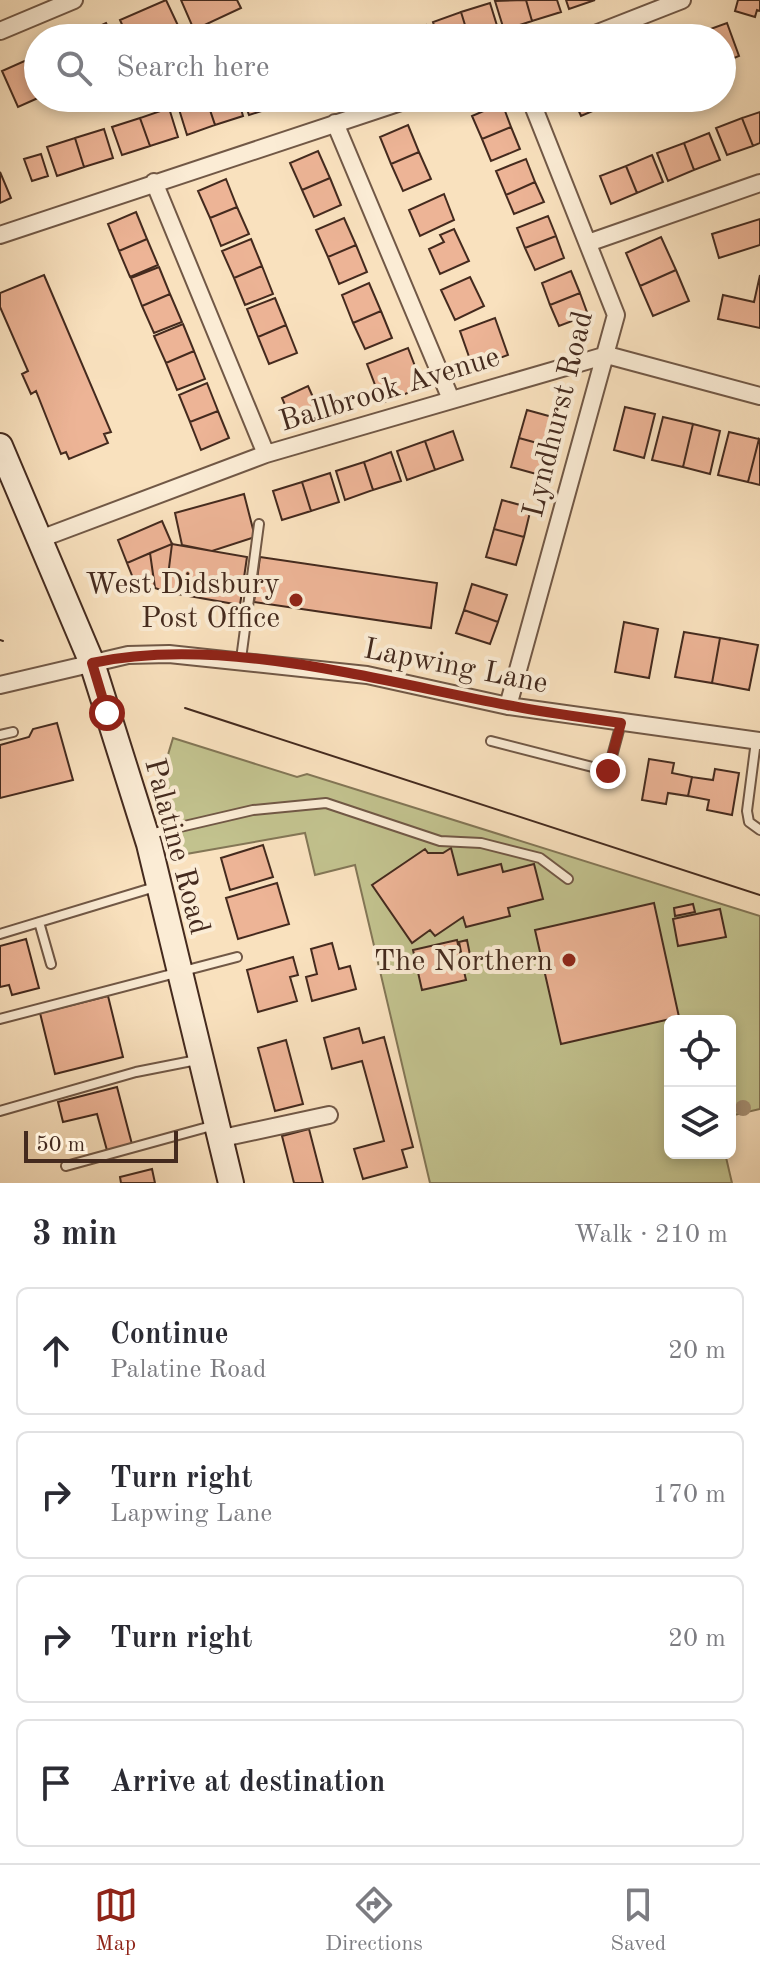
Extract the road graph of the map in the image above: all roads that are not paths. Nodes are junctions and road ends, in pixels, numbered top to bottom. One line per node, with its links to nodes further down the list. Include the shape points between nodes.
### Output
1 (74, 0): 4 (street)
2 (682, 0): 3 (street)
3 (621, 24)
4 (0, 31)
5 (369, 112): 7 (street)
6 (536, 112): 11 (street, Lyndhurst Road)
7 (335, 123): 8 (street); 14 (street)
8 (154, 182): 10 (street); 16 (street)
9 (760, 183): 11 (street)
10 (0, 235)
11 (588, 243): 12 (street, Lyndhurst Road, via 616,315)
12 (607, 355): 13 (street, Ballbrook Avenue); 14 (street, Ballbrook Avenue); 22 (street, Lyndhurst Road)
13 (760, 396)
14 (450, 397): 16 (street, Ballbrook Avenue)
15 (0, 446): 18 (main road, Palatine Road)
16 (266, 454): 18 (street, Ballbrook Avenue)
17 (259, 524): 19 (lane)
18 (40, 539): 20 (main road, Palatine Road)
19 (241, 659): 20 (street, Lapwing Lane, via 128,655); 22 (street, Lapwing Lane, via 367,675)
20 (92, 663): 21 (street, Lapwing Lane); 29 (main road, Palatine Road)
21 (0, 685)
22 (508, 706): 23 (street, Lapwing Lane)
23 (621, 723): 26 (lane, via 608,771); 27 (street, Lapwing Lane)
24 (13, 732): 25 (lane)
25 (0, 735)
26 (491, 741)
27 (758, 741): 28 (lane, via 747,811 749,822)
28 (760, 830)
29 (145, 835): 30 (lane, via 253,810 326,803 440,841 481,843 540,858); 31 (main road, Palatine Road)
30 (568, 879)
31 (159, 886): 32 (lane); 36 (main road, Palatine Road)
32 (39, 922): 33 (lane); 35 (lane)
33 (0, 934)
34 (237, 957): 36 (lane)
35 (51, 964)
36 (178, 973): 37 (lane); 38 (main road, Palatine Road)
37 (0, 1019)
38 (199, 1060): 39 (lane, via 136,1072); 41 (main road, Palatine Road)
39 (0, 1111)
40 (329, 1115): 41 (street)
41 (216, 1132): 42 (lane); 43 (main road, Palatine Road)
42 (66, 1166)
43 (231, 1183)

